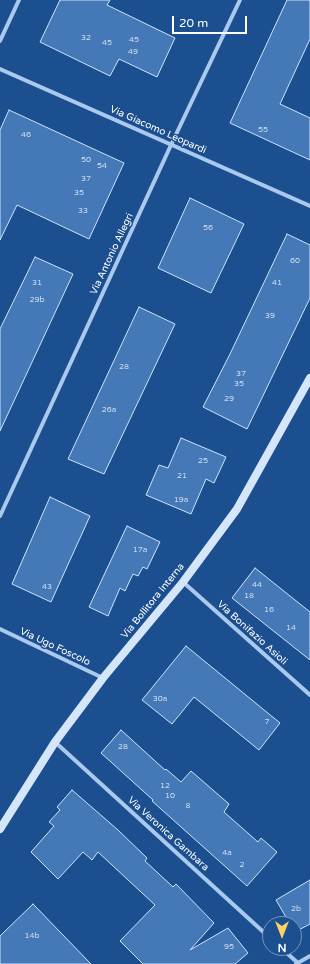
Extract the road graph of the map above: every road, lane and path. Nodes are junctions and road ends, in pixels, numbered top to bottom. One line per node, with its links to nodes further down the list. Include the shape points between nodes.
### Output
1 (19, 0): 3 (street)
2 (240, 0): 5 (street, Via Antonio Allegri)
3 (0, 41)
4 (0, 69): 5 (street, Via Giacomo Leopardi)
5 (171, 145): 6 (street, Via Giacomo Leopardi); 8 (street, Via Antonio Allegri)
6 (310, 206)
7 (310, 378): 9 (street, Via Bollitora Interna, via 237,509)
8 (0, 516)
9 (182, 582): 11 (street, Via Bollitora Interna); 12 (street, Via Bonifazio Asioli)
10 (0, 629): 11 (street, Via Ugo Foscolo)
11 (103, 678): 13 (street, Via Bollitora Interna)
12 (310, 696)
13 (56, 742): 14 (street, Via Bollitora Interna); 15 (street, Via Veronica Gambara)
14 (0, 829)
15 (262, 931)
16 (310, 956): 17 (street)
17 (296, 963)

